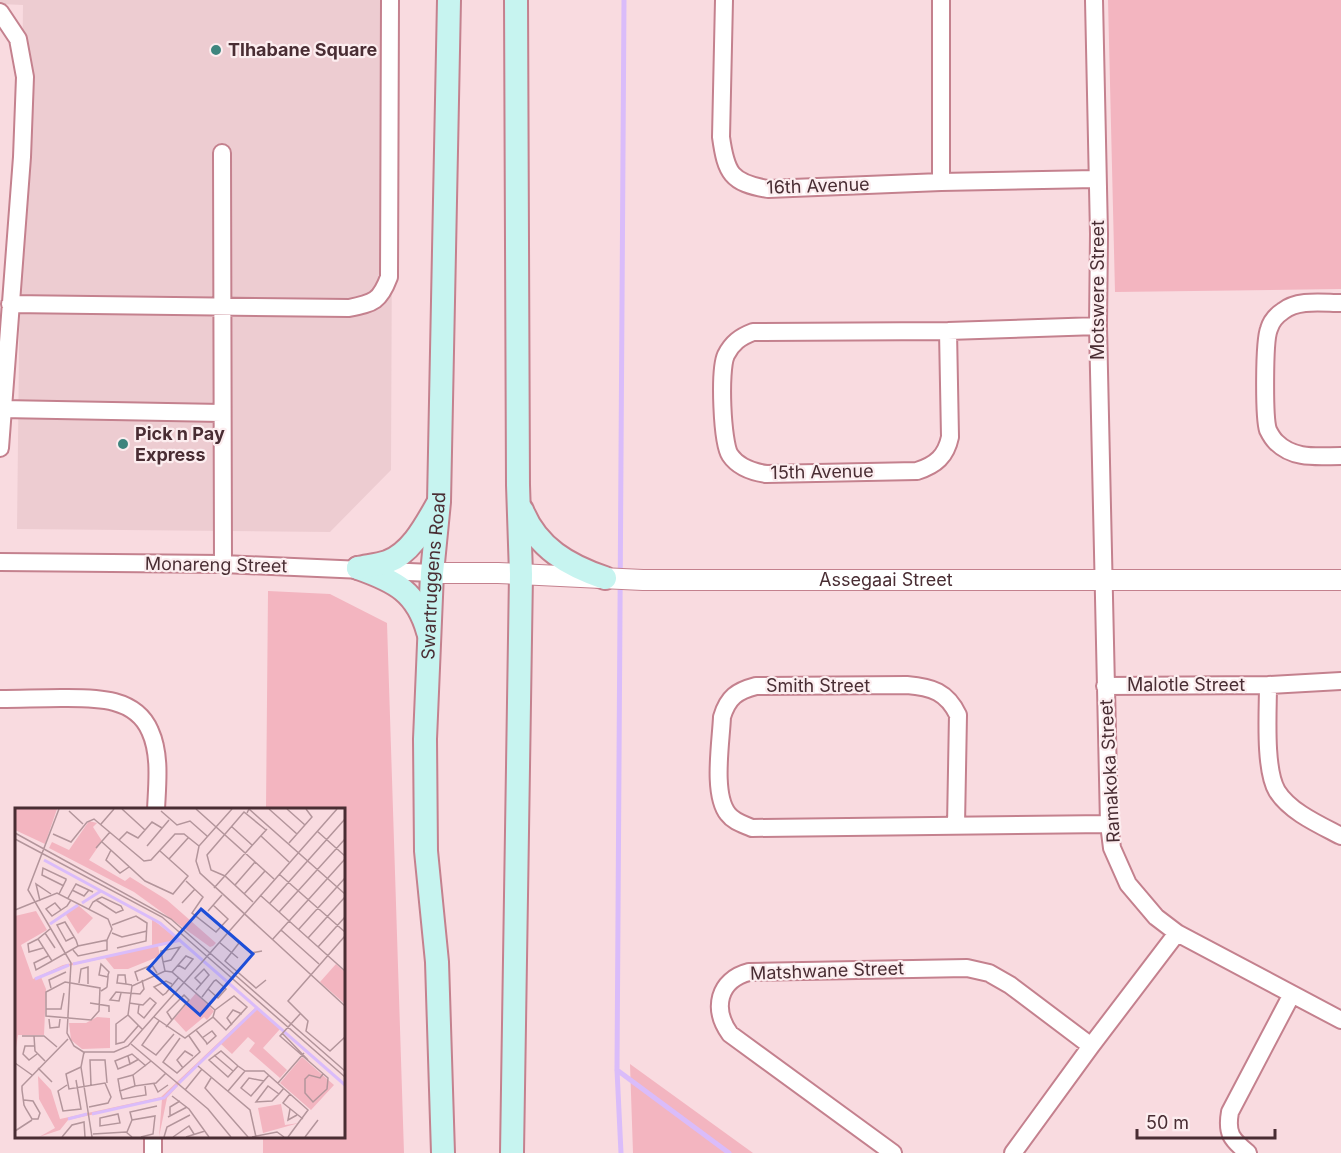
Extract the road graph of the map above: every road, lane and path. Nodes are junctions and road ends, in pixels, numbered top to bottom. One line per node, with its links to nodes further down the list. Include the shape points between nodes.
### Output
1 (390, 0): 13 (street, via 389,277 382,294 370,304 349,308)
2 (449, 0): 21 (main road, Swartruggens Road)
3 (516, 0): 20 (main road)
4 (724, 0): 10 (street, 16th Avenue, via 721,137 729,174 741,182 768,189)
5 (941, 0): 10 (street)
6 (1094, 0): 9 (street, Motswere Street)
7 (0, 12): 12 (street, via 18,39 25,77)
8 (222, 153): 13 (street)
9 (1096, 179): 10 (street, 16th Avenue); 14 (street, Motswere Street)
10 (941, 182)
11 (1341, 303): 19 (street, via 1286,308 1268,329 1265,350 1268,429 1274,441 1297,455)
12 (10, 304): 13 (street); 16 (street)
13 (222, 306): 17 (street)
14 (1098, 326): 15 (street, 15th Avenue); 28 (street, Motswere Street)
15 (948, 331): 15 (street, 15th Avenue, via 950,436 941,458 931,467 917,471 766,474 742,466 725,446 722,371 730,348 740,337 765,331)
16 (2, 409): 17 (street); 18 (street)
17 (222, 413): 23 (street)
18 (0, 448)
19 (1341, 456)
20 (518, 485): 26 (main road); 27 (main road, via 523,512 534,533 550,550 578,569)
21 (439, 502): 24 (main road, via 420,533 400,555); 25 (main road, Swartruggens Road)
22 (0, 562): 23 (street, Monareng Street)
23 (223, 564): 24 (street, Monareng Street)
24 (358, 568): 25 (street, Monareng Street); 30 (main road, via 388,579 411,596 423,615)
25 (432, 573): 26 (street, Assegaai Street); 30 (main road, Swartruggens Road)
26 (521, 574): 27 (street, Assegaai Street); 44 (main road)
27 (605, 578): 28 (street, Assegaai Street)
28 (1103, 580): 29 (street, Assegaai Street); 33 (street, Ramakoka Street)
29 (1341, 580)
30 (430, 642): 43 (main road, Swartruggens Road, via 425,739 426,852 437,962)
31 (1341, 681): 32 (street, Malotle Street)
32 (1268, 685): 33 (street, Malotle Street); 38 (street, Malotle Street, via 1271,774 1276,790 1296,809)
33 (1105, 686): 36 (street, Ramakoka Street)
34 (0, 699): 35 (street, via 97,698 135,710 151,732 156,750)
35 (156, 808)
36 (1109, 824): 37 (street, Smith Street); 39 (street, Ramakoka Street, via 1112,848 1128,884 1156,917)
37 (956, 825): 37 (street, Smith Street, via 752,828 738,823 722,803 720,788 722,717 729,699 756,687 907,684 940,692 958,715)
38 (1341, 836)
39 (1177, 933): 40 (street, Ramakoka Street); 42 (street)
40 (1292, 994): 41 (street, Ramakoka Street); 47 (street, via 1230,1112 1229,1132)
41 (1341, 1020)
42 (1090, 1046): 45 (street, Matshwane Street, via 1010,985 989,973 967,968 749,972 732,980 720,999 719,1009 730,1034); 46 (street)
43 (443, 1153)
44 (512, 1153)
45 (893, 1153)
46 (1014, 1153)
47 (1248, 1153)

